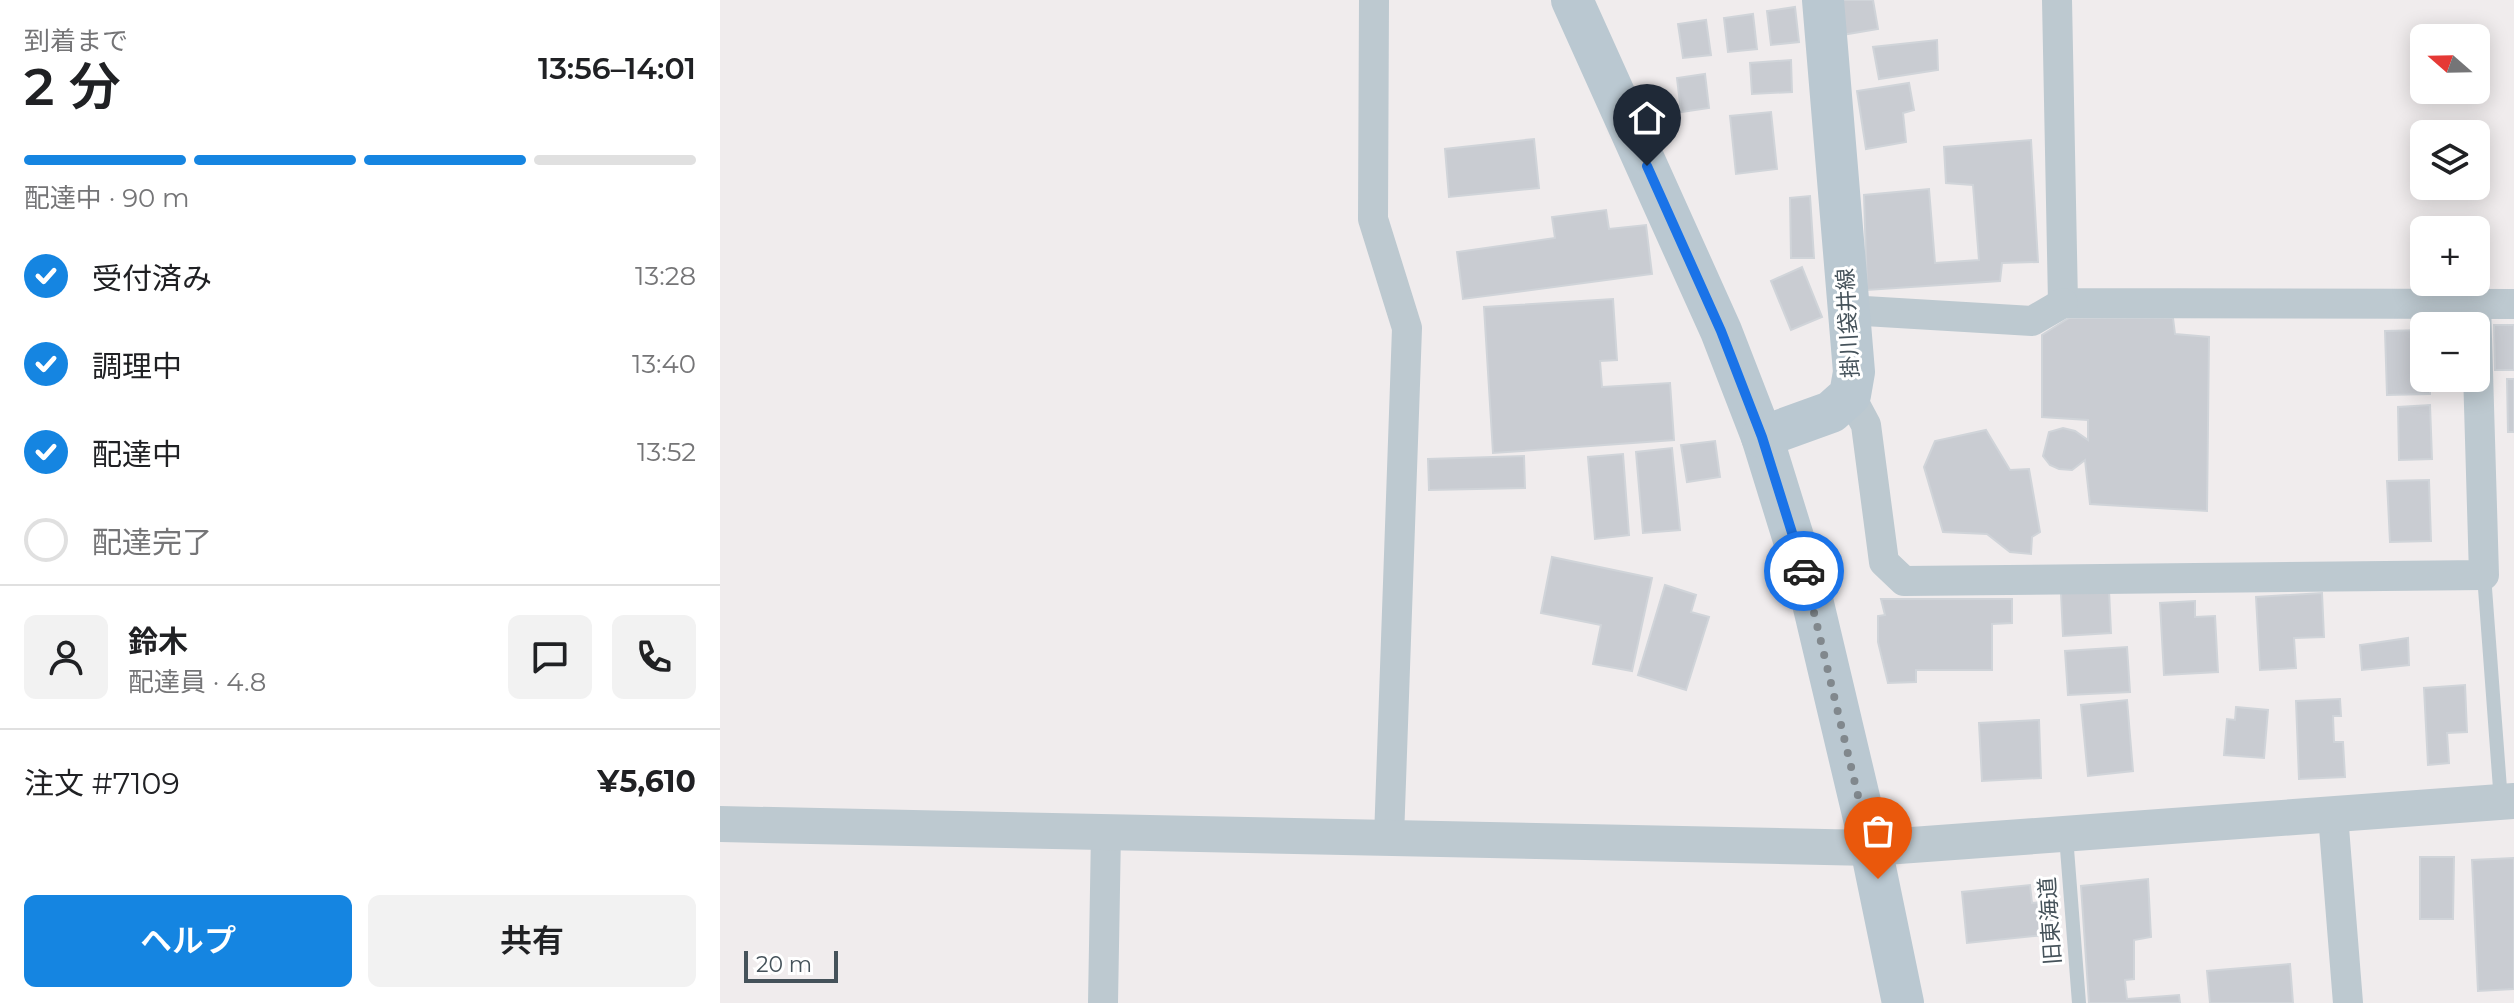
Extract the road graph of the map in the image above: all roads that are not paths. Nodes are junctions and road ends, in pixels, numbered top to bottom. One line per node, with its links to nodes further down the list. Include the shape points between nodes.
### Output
1 (1374, 0): 17 (street, via 1373,219 1407,328)
2 (1572, 0): 10 (main road, via 1721,331)
3 (1823, 0): 8 (main road, 掛川袋井線)
4 (2057, 0): 5 (street)
5 (2063, 303): 6 (street); 8 (street, via 2032,321)
6 (2476, 304): 7 (street); 11 (street)
7 (2514, 304)
8 (1848, 310): 9 (main road, 掛川袋井線, via 1854,372)
9 (1850, 395): 10 (main road, 掛川袋井線, via 1831,412); 11 (street, via 1866,425 1884,562 1904,581)
10 (1762, 437): 18 (main road, via 1811,595)
11 (2484, 575): 12 (lane)
12 (2508, 802): 13 (street)
13 (2333, 815): 16 (street); 22 (street)
14 (720, 824): 15 (street)
15 (1106, 832): 17 (street); 19 (street)
16 (2066, 835): 18 (street); 21 (lane, 旧東海道)
17 (1389, 838): 18 (street)
18 (1871, 848): 20 (main road)
19 (1103, 1003)
20 (1903, 1003)
21 (2079, 1003)
22 (2348, 1003)

